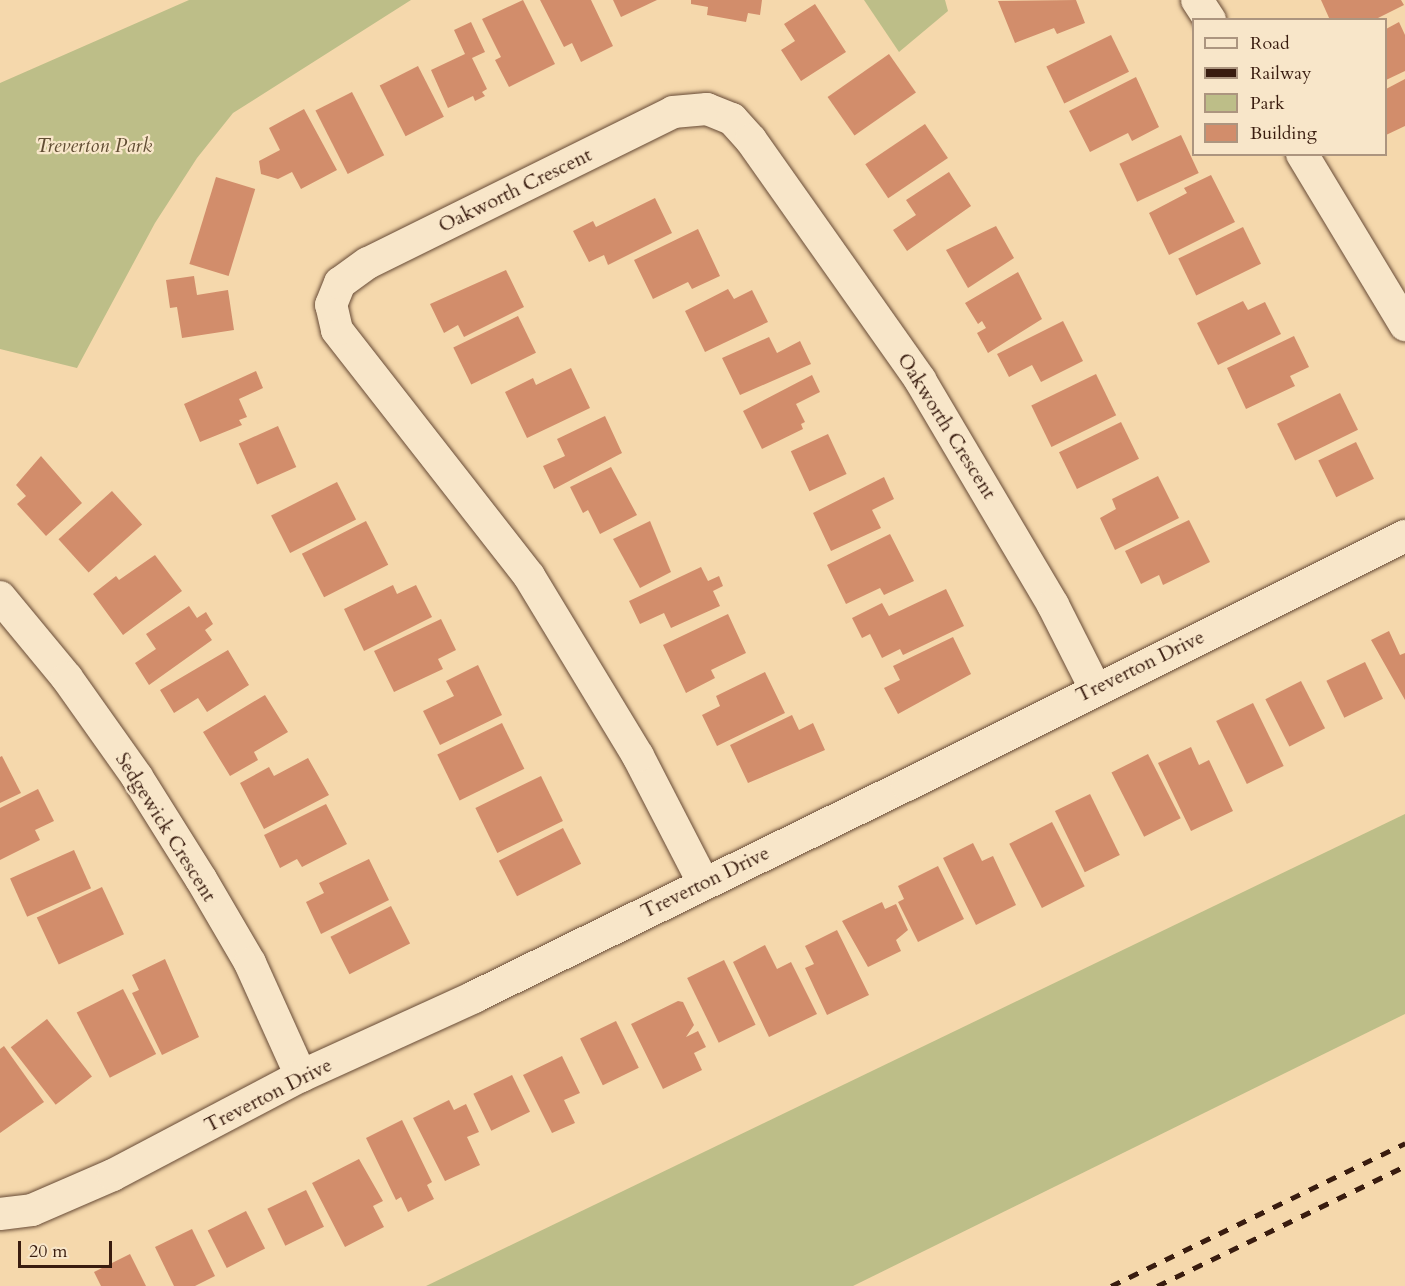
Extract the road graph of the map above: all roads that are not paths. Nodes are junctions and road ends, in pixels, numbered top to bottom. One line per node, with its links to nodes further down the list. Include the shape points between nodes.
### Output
1 (1197, 0): 2 (street)
2 (1209, 18)
3 (1303, 156): 4 (street)
4 (1405, 325)
5 (1405, 536): 7 (street, Treverton Drive)
6 (0, 597): 9 (street, Sedgewick Crescent, via 66,678 166,823 250,963)
7 (1095, 688): 8 (street, Treverton Drive, via 907,785); 8 (street, Oakworth Crescent, via 1047,594 920,380 752,140 732,119 707,109 673,112 368,263 340,283 331,305 337,330 529,576 638,756)
8 (704, 882): 9 (street, Treverton Drive, via 474,997)
9 (301, 1076): 10 (street, Treverton Drive, via 113,1175 32,1210)
10 (0, 1214)

